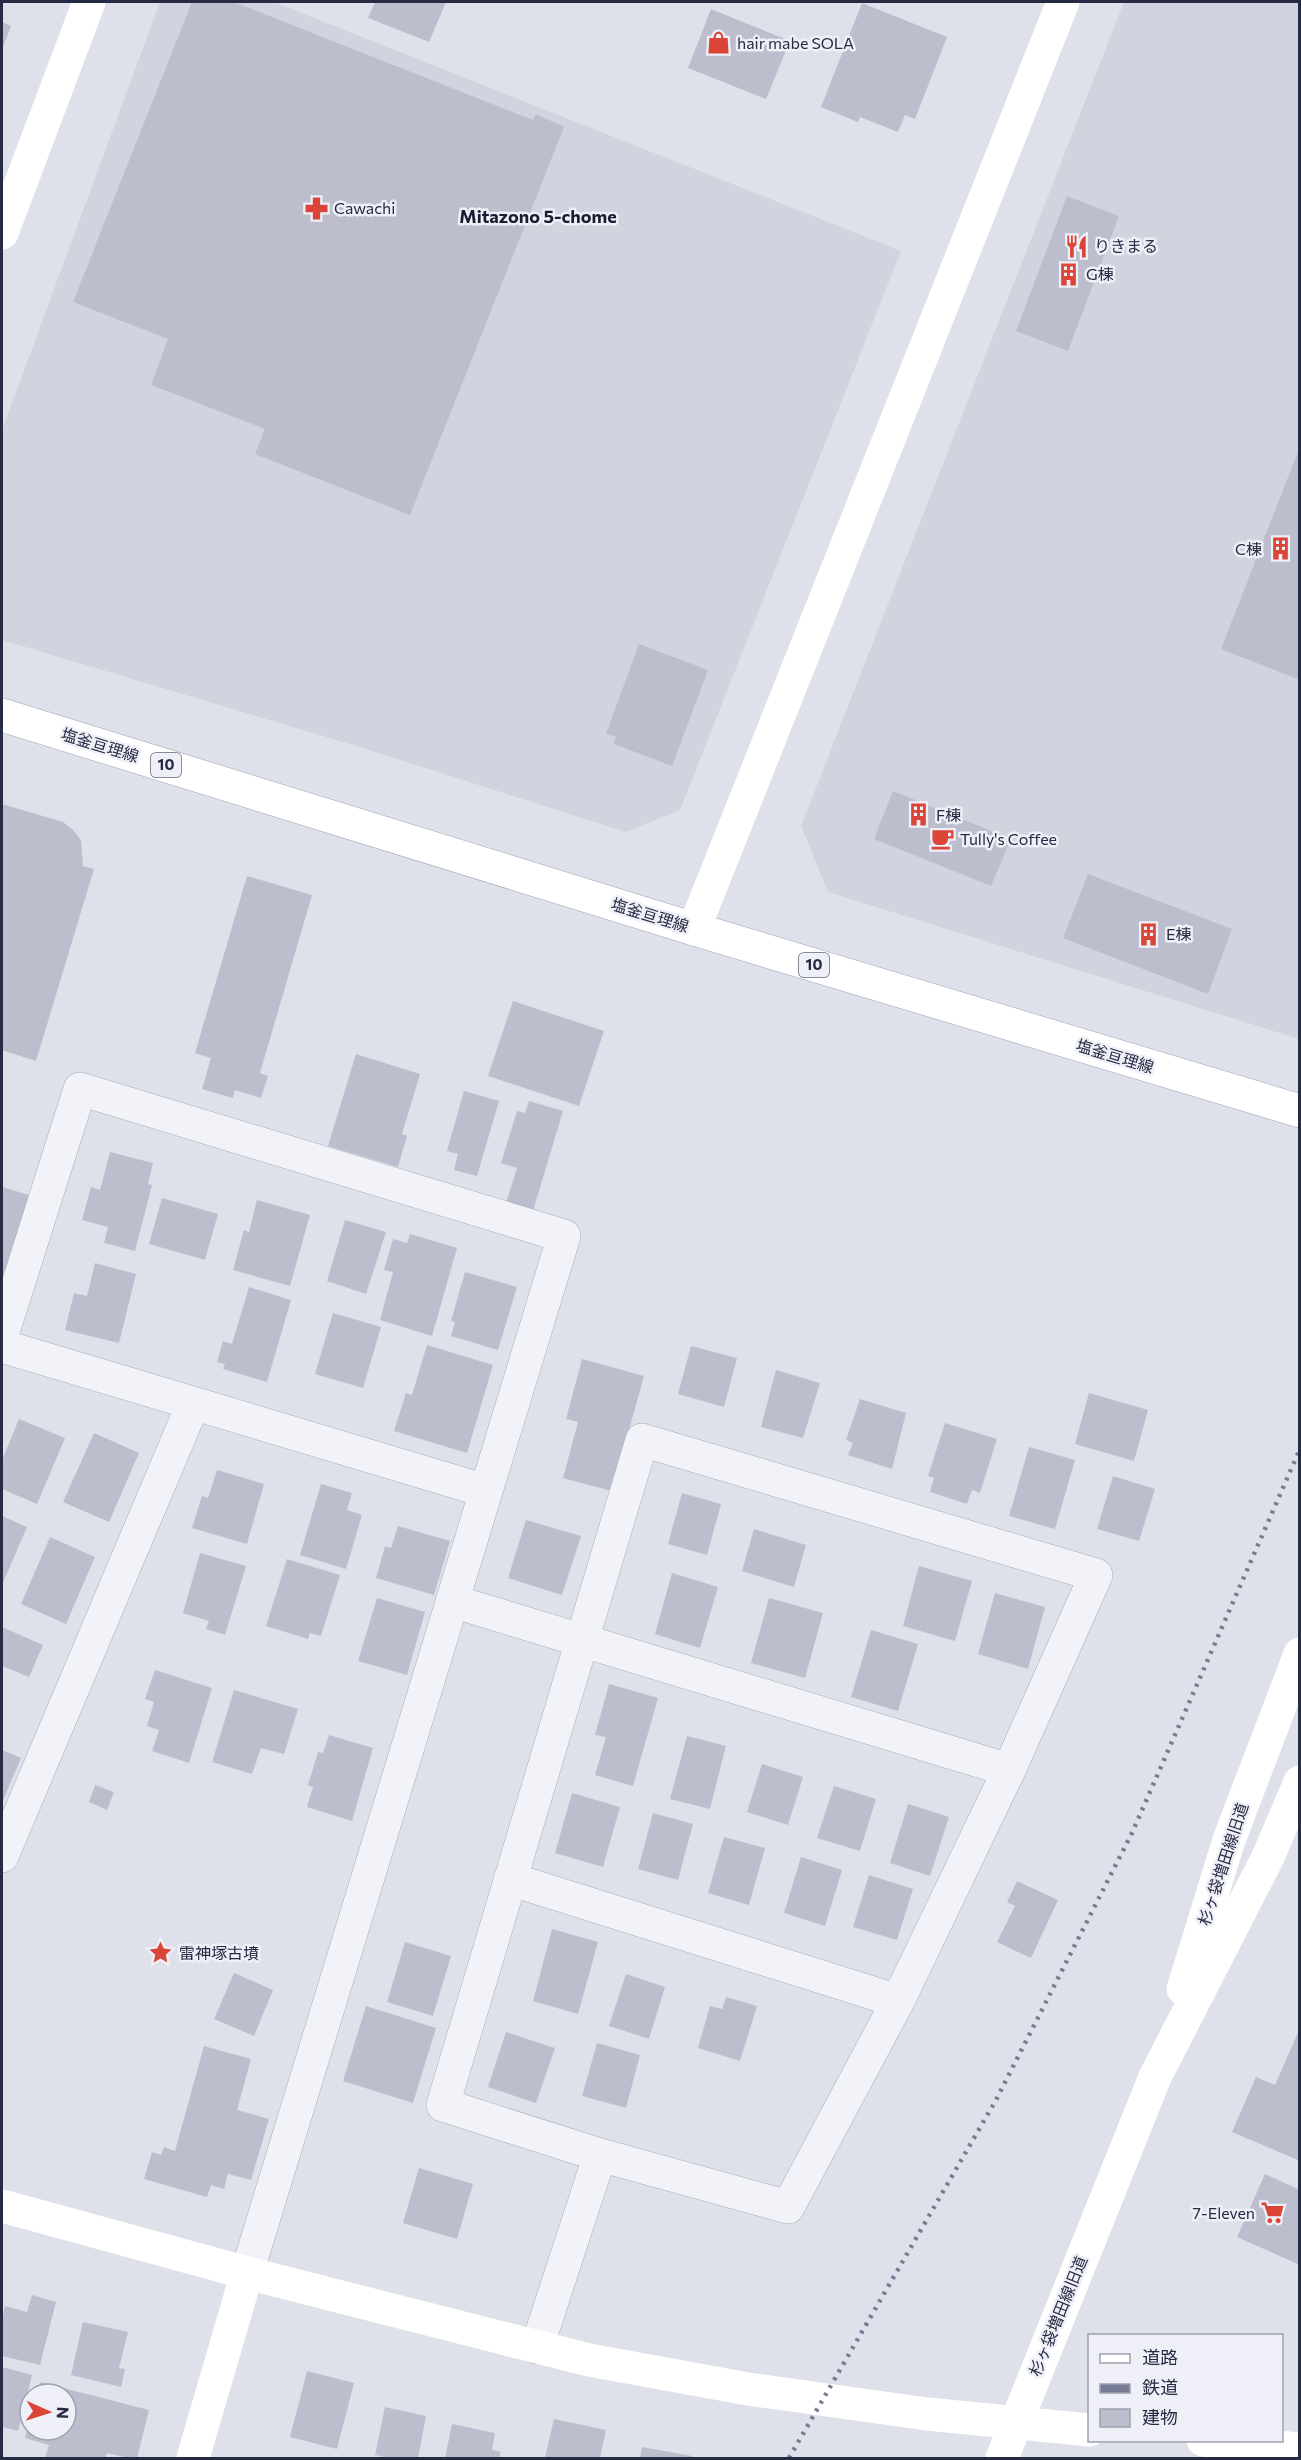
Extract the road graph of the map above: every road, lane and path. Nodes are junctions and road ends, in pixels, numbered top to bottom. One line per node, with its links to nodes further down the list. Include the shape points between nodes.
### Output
1 (89, 2): 3 (street)
2 (1063, 2): 5 (street)
3 (2, 233)
4 (2, 715): 5 (street, 塩釜亘理線 / 10)
5 (694, 929): 6 (street, 塩釜亘理線 / 10)
6 (1299, 1111)
7 (2, 1335): 10 (street, via 80,1089 564,1236)
8 (2, 1346): 9 (street)
9 (193, 1404): 10 (street); 16 (street)
10 (486, 1491): 11 (street)
11 (452, 1601): 12 (street); 22 (street)
12 (581, 1639): 14 (street); 14 (street, via 642,1440 1096,1575); 17 (street)
13 (1299, 1654): 19 (street, 杉ヶ袋増田線旧道, via 1229,1840)
14 (1009, 1770): 18 (street)
15 (1299, 1782): 19 (street, 杉ヶ袋増田線旧道, via 1268,1857)
16 (2, 1856)
17 (510, 1879): 18 (street); 20 (street, via 443,2105)
18 (898, 2001): 20 (street, via 788,2207)
19 (1155, 2077): 24 (street, 杉ヶ袋増田線旧道)
20 (600, 2155): 23 (street)
21 (2, 2206): 22 (street)
22 (247, 2272): 23 (street); 28 (street)
23 (537, 2347): 24 (street, via 748,2389)
24 (1016, 2422): 25 (street); 29 (street, 杉ヶ袋増田線旧道)
25 (1088, 2430)
26 (1222, 2442): 27 (street)
27 (1299, 2450)
28 (193, 2458)
29 (1002, 2458)

